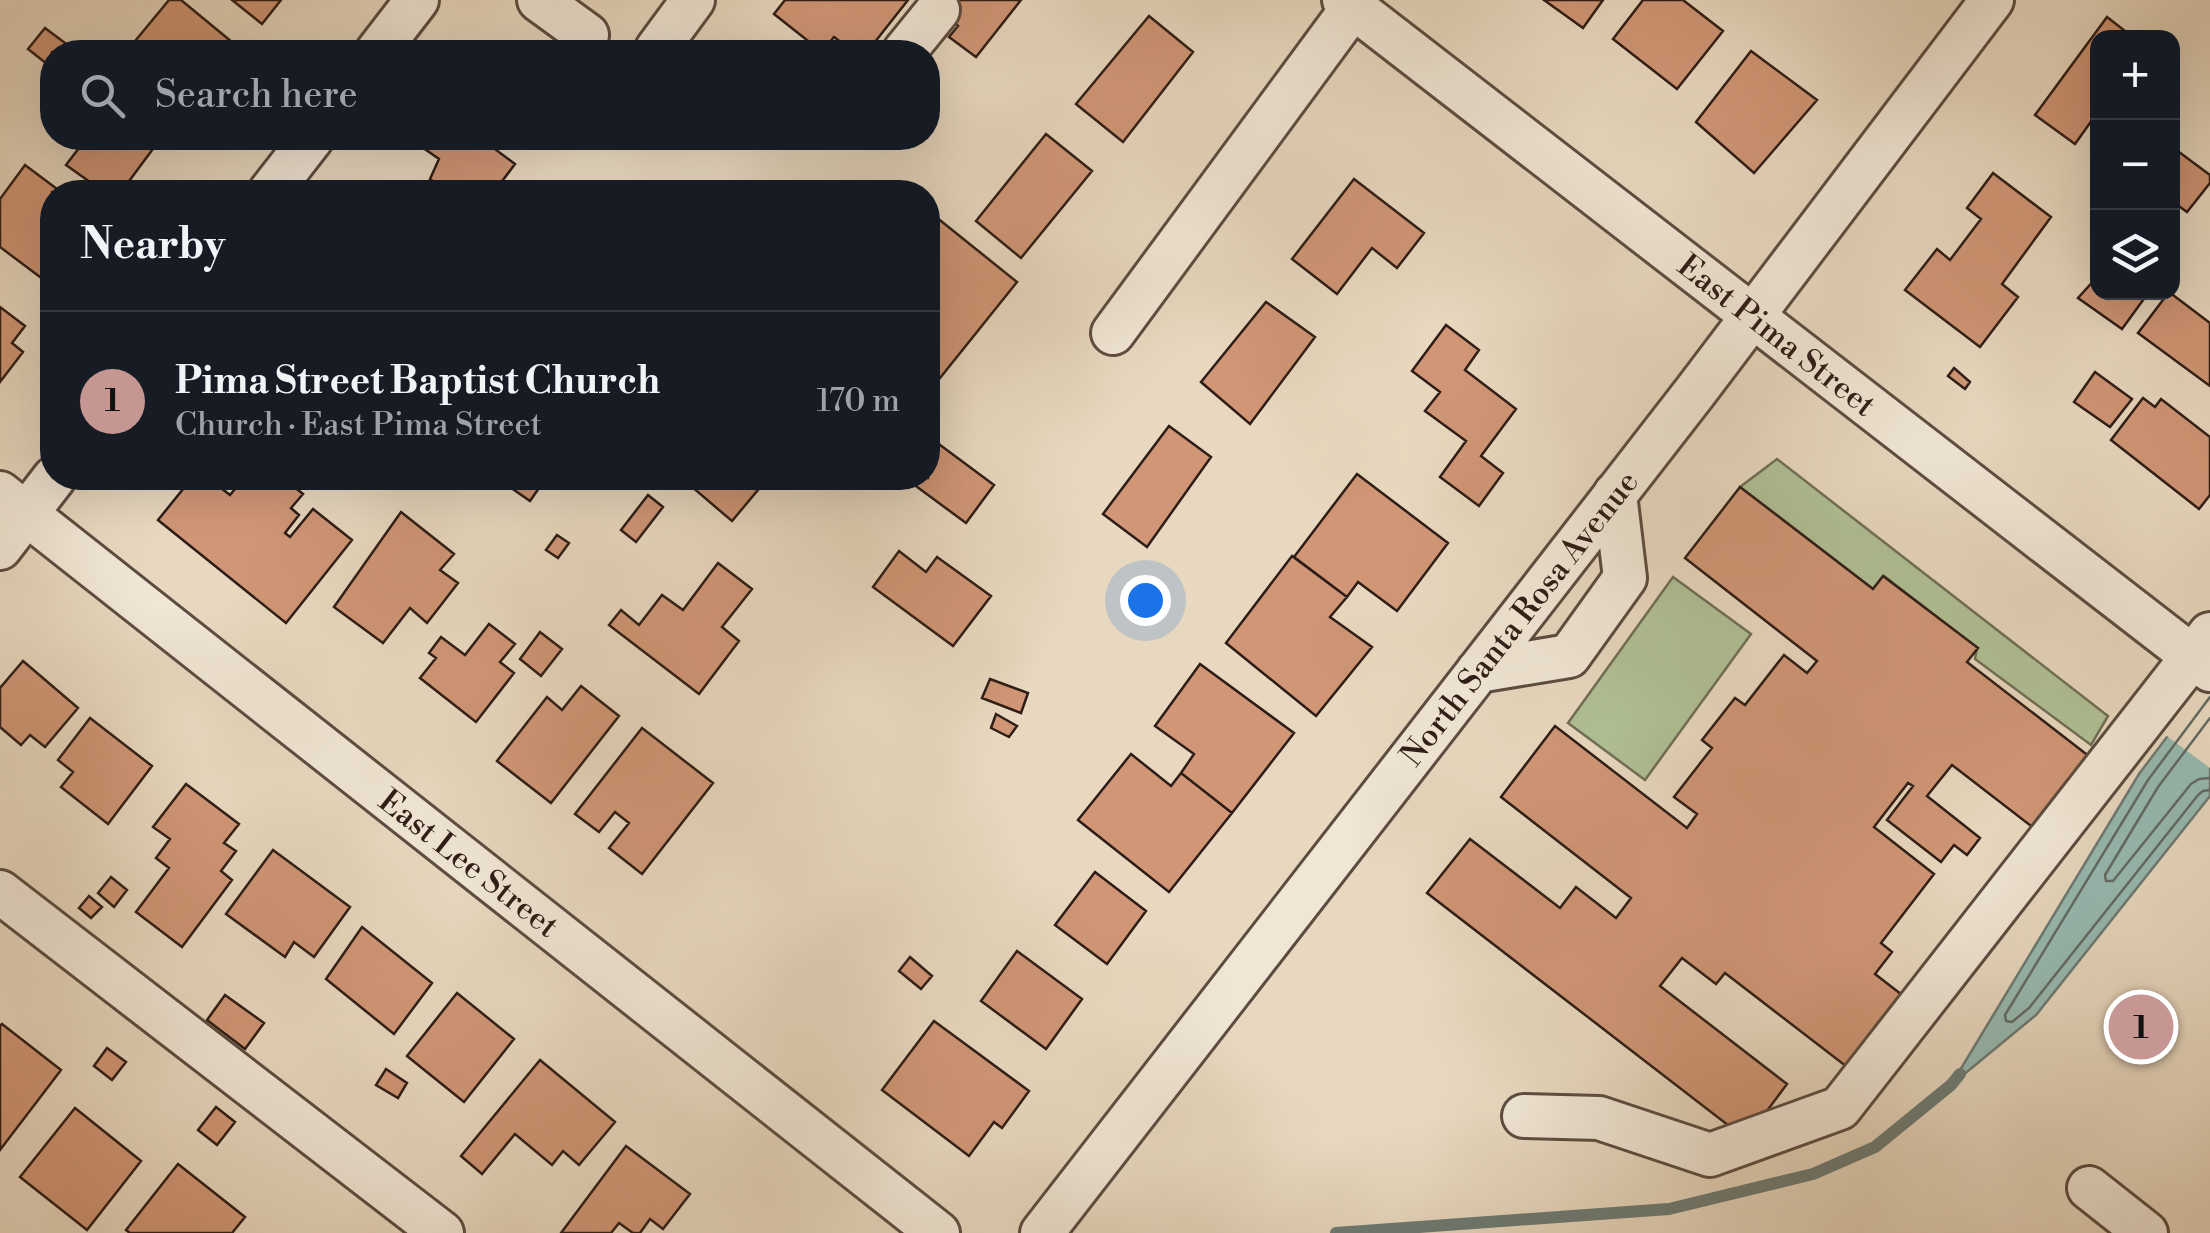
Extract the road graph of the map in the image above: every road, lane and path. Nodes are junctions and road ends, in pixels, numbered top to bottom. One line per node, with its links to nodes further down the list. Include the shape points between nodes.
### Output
1 (417, 0): 8 (street)
2 (538, 0): 7 (street)
3 (693, 0): 9 (street)
4 (1992, 0): 13 (street, North Santa Rosa Avenue)
5 (1348, 4): 13 (street, East Pima Street); 14 (street)
6 (938, 10): 10 (street)
7 (587, 35)
8 (386, 40)
9 (664, 40)
10 (914, 40)
11 (303, 150): 12 (street)
12 (279, 180)
13 (1751, 315): 16 (street, North Santa Rosa Avenue); 19 (street, East Pima Street)
14 (1114, 334)
15 (40, 487): 17 (street)
16 (1615, 494): 20 (street, North Santa Rosa Avenue); 20 (street, via 1626,578 1570,656)
17 (13, 503): 18 (street); 25 (street, East Lee Street)
18 (0, 548)
19 (2204, 653): 22 (street, via 1840,1108 1710,1155 1599,1118)
20 (1478, 671): 26 (street, North Santa Rosa Avenue)
21 (0, 892): 24 (street)
22 (1524, 1116)
23 (2089, 1188): 27 (street)
24 (442, 1233)
25 (938, 1233)
26 (1042, 1233)
27 (2146, 1233)

